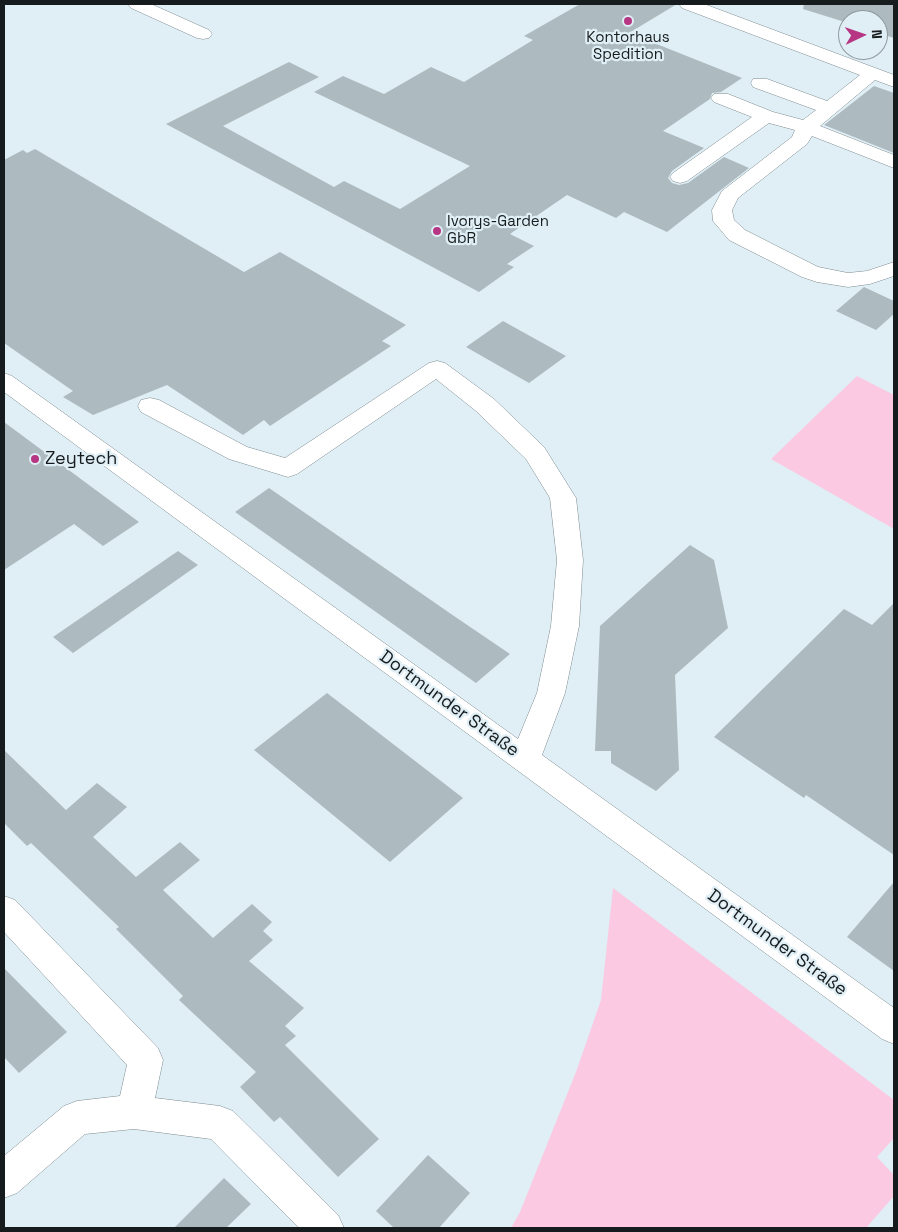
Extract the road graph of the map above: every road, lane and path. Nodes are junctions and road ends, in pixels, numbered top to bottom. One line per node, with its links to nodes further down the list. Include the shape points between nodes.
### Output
1 (137, 4): 3 (street)
2 (688, 4): 4 (street)
3 (203, 34)
4 (873, 73): 5 (street); 8 (street)
5 (894, 81)
6 (760, 83): 8 (street)
7 (721, 98): 9 (street)
8 (829, 108): 10 (street)
9 (766, 116): 10 (street); 12 (street)
10 (806, 127): 11 (street); 13 (street, via 800,140 729,195 722,210 724,221 737,235 825,277 848,280 870,277)
11 (894, 162)
12 (680, 177)
13 (894, 268)
14 (4, 381): 16 (street, Dortmunder Straße)
15 (150, 406): 16 (street, via 238,453 288,468 436,368 485,405 535,453 563,498 570,560 565,626 551,693)
16 (525, 760): 18 (street, Dortmunder Straße)
17 (4, 910): 19 (street, via 146,1060)
18 (894, 1028)
19 (134, 1112): 20 (street, via 77,1118); 21 (street, via 220,1123)
20 (4, 1180)
21 (325, 1228)

